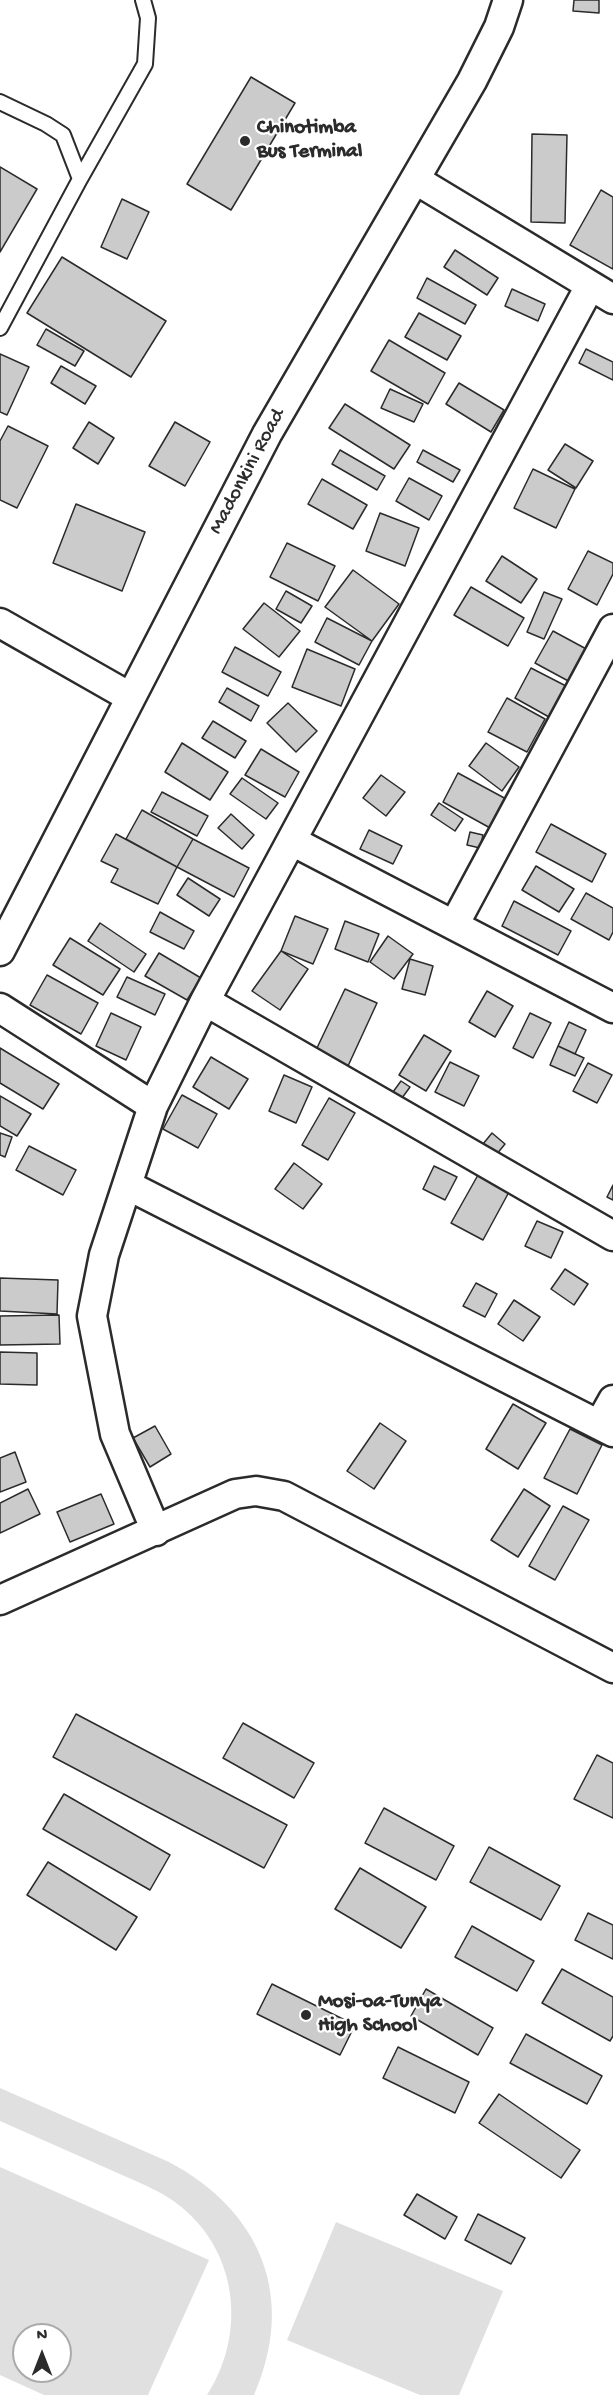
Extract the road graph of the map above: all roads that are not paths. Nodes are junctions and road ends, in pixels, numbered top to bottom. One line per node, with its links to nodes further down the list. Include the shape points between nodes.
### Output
1 (143, 0): 4 (lane, via 148,18 145,64)
2 (508, 0): 5 (street, Madonkini Road, via 472,81)
3 (0, 102): 4 (lane, via 63,135)
4 (80, 179): 7 (lane)
5 (416, 180): 6 (street); 10 (street, Madonkini Road, via 267,434)
6 (601, 293): 11 (street)
7 (0, 328)
8 (0, 623): 10 (street)
9 (613, 629): 12 (street)
10 (130, 697): 13 (street, Madonkini Road)
11 (292, 841): 12 (street); 14 (street)
12 (454, 925): 16 (street)
13 (0, 951)
14 (205, 1001): 17 (street); 19 (street)
15 (0, 1008): 17 (street)
16 (613, 1008)
17 (153, 1106): 18 (street)
18 (127, 1185): 21 (street); 22 (street, via 104,1254 92,1316 115,1434)
19 (613, 1236)
20 (613, 1400): 21 (street)
21 (606, 1428)
22 (156, 1531): 23 (street); 24 (street, via 235,1494 256,1491 284,1496)
23 (0, 1600)
24 (613, 1668)

